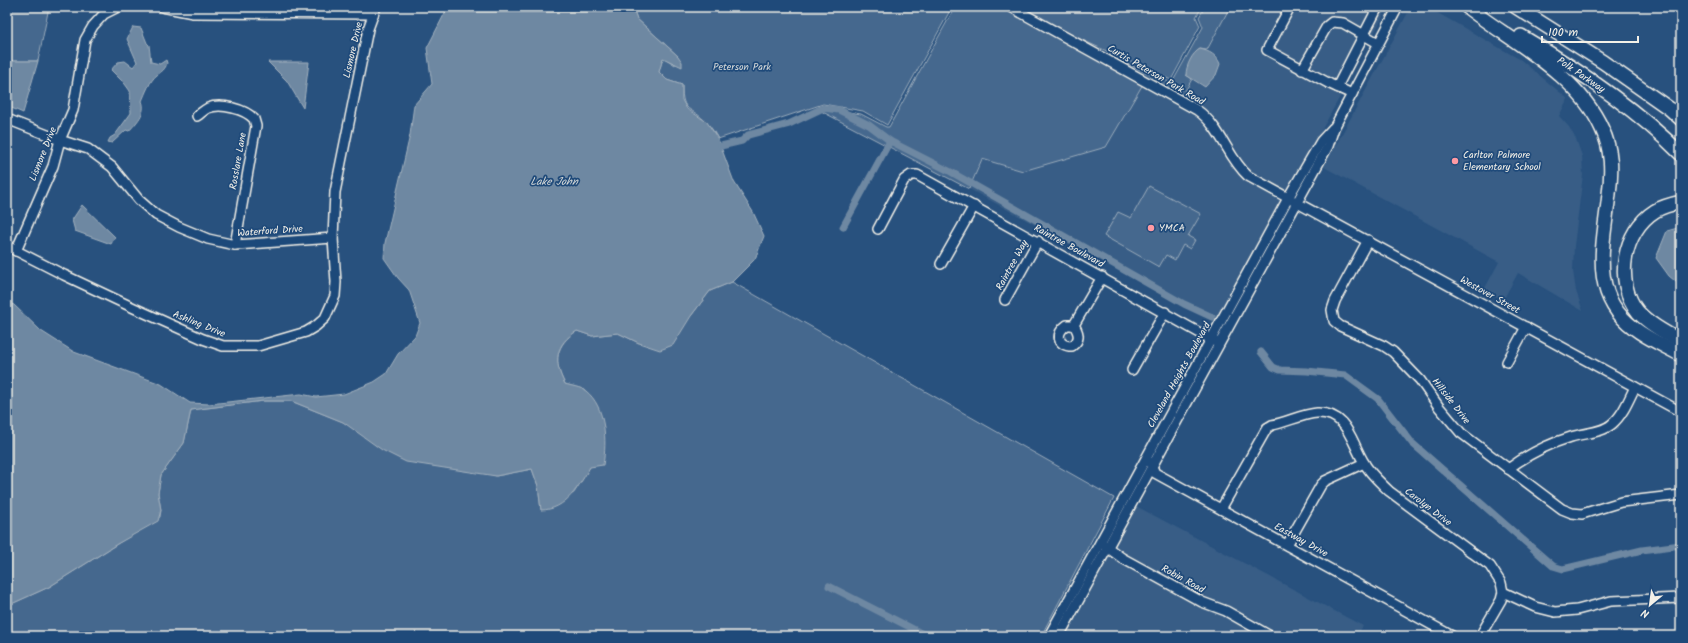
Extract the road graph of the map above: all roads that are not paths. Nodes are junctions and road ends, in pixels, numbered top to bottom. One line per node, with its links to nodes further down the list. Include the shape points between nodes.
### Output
1 (118, 7): 21 (street, Lismore Drive, via 104,14 85,40 73,110)
2 (162, 7): 10 (street, Lismore Drive, via 193,13)
3 (1012, 7): 23 (street, Curtis Peterson Park Road, via 1206,116 1241,170)
4 (1290, 7): 13 (street, via 1267,50)
5 (1378, 7): 11 (street)
6 (1398, 7): 12 (street, Cleveland Heights Boulevard)
7 (1467, 7): 42 (highway, via 1537,56 1574,88 1594,114 1603,129 1610,151 1611,174 1601,266 1604,286 1611,304 1634,328)
8 (1473, 7): 22 (highway, Polk Parkway, via 1593,81 1664,137)
9 (1516, 7): 19 (highway, via 1603,62)
10 (375, 10): 16 (street, Lismore Drive, via 368,29)
11 (1364, 35): 12 (street); 13 (street, via 1343,23 1329,23); 14 (street)
12 (1378, 43): 15 (street, Cleveland Heights Boulevard)
13 (1302, 70): 14 (street)
14 (1337, 87): 15 (street)
15 (1352, 94): 20 (street, Cleveland Heights Boulevard)
16 (352, 110): 28 (street, Ashling Drive, via 335,192)
17 (197, 116): 31 (street, Rosslare Lane, via 208,108 221,108 243,111 254,119 256,126)
18 (7, 119): 21 (street, Waterford Drive)
19 (1681, 119)
20 (1334, 128): 23 (street, Cleveland Heights Boulevard, via 1320,141); 24 (street, Cleveland Heights Boulevard, via 1328,146)
21 (60, 140): 31 (street, Waterford Drive, via 88,149 101,157 121,176 140,200 166,221 208,239); 33 (street, Lismore Drive, via 53,166)
22 (1681, 154)
23 (1288, 198): 24 (street, Westover Street); 40 (street, Cleveland Heights Boulevard)
24 (1297, 202): 29 (street, Westover Street); 40 (street, Cleveland Heights Boulevard)
25 (1681, 202): 41 (highway, via 1663,207 1649,216 1639,227 1630,245 1624,267 1629,294 1639,312)
26 (974, 206): 27 (street, Raintree Boulevard, via 917,175 906,178); 30 (street, Raintree Boulevard); 34 (street)
27 (878, 229)
28 (333, 238): 31 (street, Waterford Drive); 33 (street, Ashling Drive, via 335,296 325,318 306,332 246,347 223,346 203,340)
29 (1368, 240): 39 (street, Westover Street); 50 (street, Hillside Drive, via 1335,301 1332,310 1334,321 1393,352 1420,380 1454,426)
30 (1038, 241): 35 (street, Raintree Boulevard); 36 (street, Raintree Way)
31 (235, 245)
32 (7, 246): 33 (street, Ashling Drive)
33 (16, 251)
34 (941, 264)
35 (1102, 277): 37 (street, Raintree Boulevard); 38 (street)
36 (1005, 300)
37 (1165, 312): 40 (street, Raintree Boulevard); 44 (street)
38 (1074, 325)
39 (1526, 327): 43 (street); 45 (street, Westover Street)
40 (1215, 342): 47 (street, Cleveland Heights Boulevard); 49 (street, Cleveland Heights Boulevard)
41 (1681, 342)
42 (1681, 355)
43 (1507, 362)
44 (1132, 370)
45 (1635, 387): 46 (street, Westover Street); 50 (street, via 1612,425 1547,445)
46 (1681, 412)
47 (1147, 456): 49 (street, Eastway Drive); 53 (street, Cleveland Heights Boulevard)
48 (1364, 462): 52 (street, Carolyn Drive, via 1350,433 1336,418 1317,413 1272,424 1263,432); 54 (street, via 1321,485); 56 (street, Carolyn Drive, via 1389,492 1490,566 1501,583)
49 (1151, 466): 52 (street, Eastway Drive, via 1155,473); 55 (street, Cleveland Heights Boulevard)
50 (1508, 469): 51 (street, Hillside Drive, via 1562,509 1577,514 1628,501)
51 (1681, 495)
52 (1221, 509): 54 (street, Eastway Drive)
53 (1100, 541): 55 (street, Robin Road); 58 (street, Cleveland Heights Boulevard)
54 (1287, 546): 61 (street, Eastway Drive)
55 (1106, 549): 59 (street, Cleveland Heights Boulevard); 60 (street, Robin Road)
56 (1503, 592): 57 (street, via 1535,607 1555,612 1577,610 1611,601); 62 (street)
57 (1681, 598)
58 (1049, 636)
59 (1059, 636)
60 (1270, 636)
61 (1452, 636)
62 (1480, 636)

